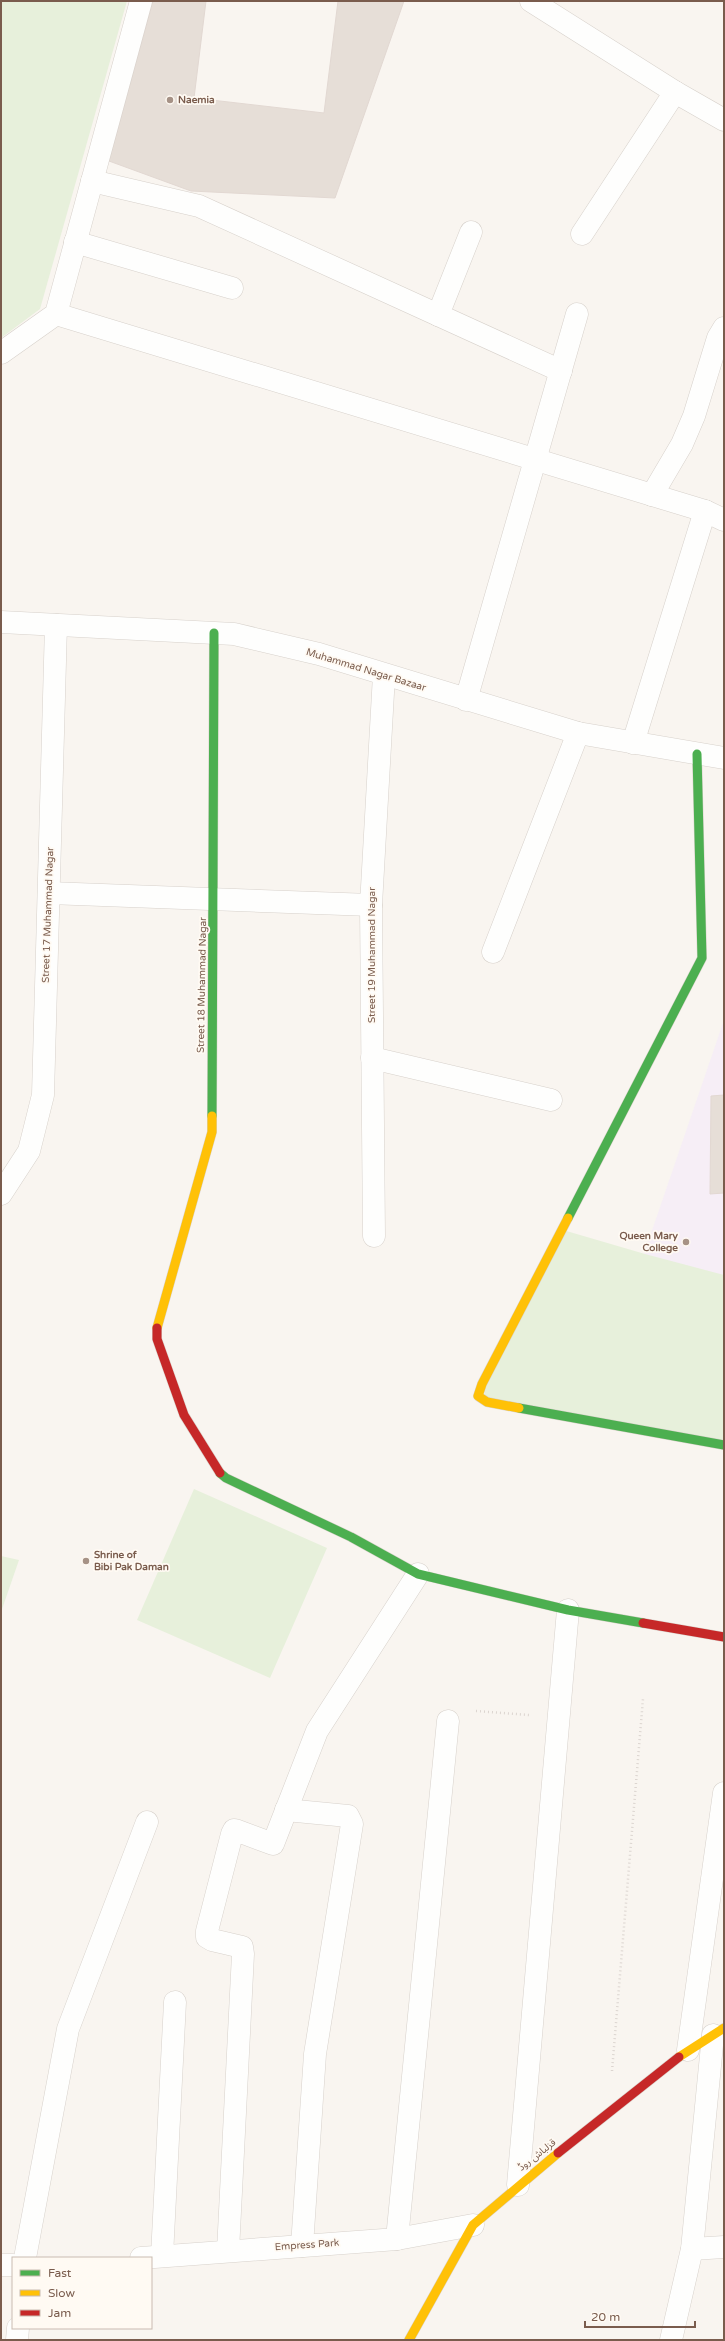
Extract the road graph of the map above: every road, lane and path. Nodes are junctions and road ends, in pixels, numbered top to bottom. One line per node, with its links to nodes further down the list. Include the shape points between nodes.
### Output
1 (141, 1): 5 (street)
2 (531, 1): 3 (street)
3 (675, 92): 4 (street); 7 (street)
4 (724, 120)
5 (92, 181): 8 (street); 12 (street, via 199,206)
6 (471, 232): 12 (street)
7 (582, 234)
8 (75, 242): 9 (street); 10 (street)
9 (232, 288)
10 (56, 314): 14 (street); 16 (street)
11 (577, 314): 15 (street)
12 (438, 315): 15 (street)
13 (724, 328): 17 (street, via 718,338 694,416 682,444)
14 (1, 353)
15 (561, 371): 16 (street)
16 (535, 460): 17 (street); 24 (street)
17 (652, 495): 18 (street)
18 (705, 511): 19 (street); 26 (street)
19 (724, 520)
20 (1, 622): 21 (street, Muhammad Nagar Bazaar)
21 (56, 625): 22 (street, Muhammad Nagar Bazaar); 29 (street, Street 17 Muhammad Nagar)
22 (214, 633): 23 (street, Muhammad Nagar Bazaar, via 234,634 319,654); 30 (street, Street 18 Muhammad Nagar)
23 (384, 674): 24 (street, Muhammad Nagar Bazaar); 31 (street, Street 19 Muhammad Nagar)
24 (466, 700): 25 (street, Muhammad Nagar Bazaar)
25 (578, 733): 26 (street, Muhammad Nagar Bazaar); 32 (street)
26 (633, 743): 27 (street, Muhammad Nagar Bazaar)
27 (697, 754): 28 (street, Muhammad Nagar Bazaar); 37 (street, via 702,958 478,1396 487,1402)
28 (724, 758)
29 (49, 894): 30 (street); 35 (street, Street 17 Muhammad Nagar, via 43,1095 29,1151)
30 (214, 900): 31 (street); 38 (street, Street 18 Muhammad Nagar, via 212,1132 157,1330 157,1339 184,1416 221,1474 351,1537)
31 (371, 905): 33 (street, Street 19 Muhammad Nagar)
32 (493, 952)
33 (372, 1058): 34 (street); 36 (street, Street 19 Muhammad Nagar)
34 (551, 1100)
35 (1, 1194)
36 (374, 1236)
37 (724, 1445)
38 (418, 1574): 39 (street); 45 (street, via 317,1731)
39 (568, 1610): 40 (street); 42 (street)
40 (724, 1637)
41 (642, 1699): 50 (path)
42 (558, 1717): 43 (path, via 455,1710 450,1714); 51 (street)
43 (448, 1721): 53 (street)
44 (724, 1793): 49 (street)
45 (286, 1810): 54 (street, via 348,1816 352,1824 315,2054); 57 (street, via 274,1844 234,1830 207,1931 208,1937 212,1940 242,1947 243,1954)
46 (147, 1822): 58 (street, via 68,2029)
47 (175, 2002): 59 (street)
48 (719, 2031): 49 (street, قزلباش روڈ); 56 (street)
49 (688, 2050): 50 (street, قزلباش روڈ)
50 (608, 2113): 51 (street, قزلباش روڈ)
51 (518, 2185): 52 (street, قزلباش روڈ)
52 (473, 2226): 53 (street, Empress Park); 64 (street, قزلباش روڈ)
53 (397, 2239): 54 (street, Empress Park)
54 (302, 2246): 57 (street, Empress Park)
55 (724, 2247): 56 (street)
56 (692, 2250): 65 (street)
57 (228, 2251): 59 (street, Empress Park)
58 (25, 2257)
59 (151, 2257)
60 (1, 2265): 61 (street)
61 (12, 2265)
62 (18, 2329): 63 (street)
63 (17, 2340)
64 (409, 2340)
65 (671, 2340)

